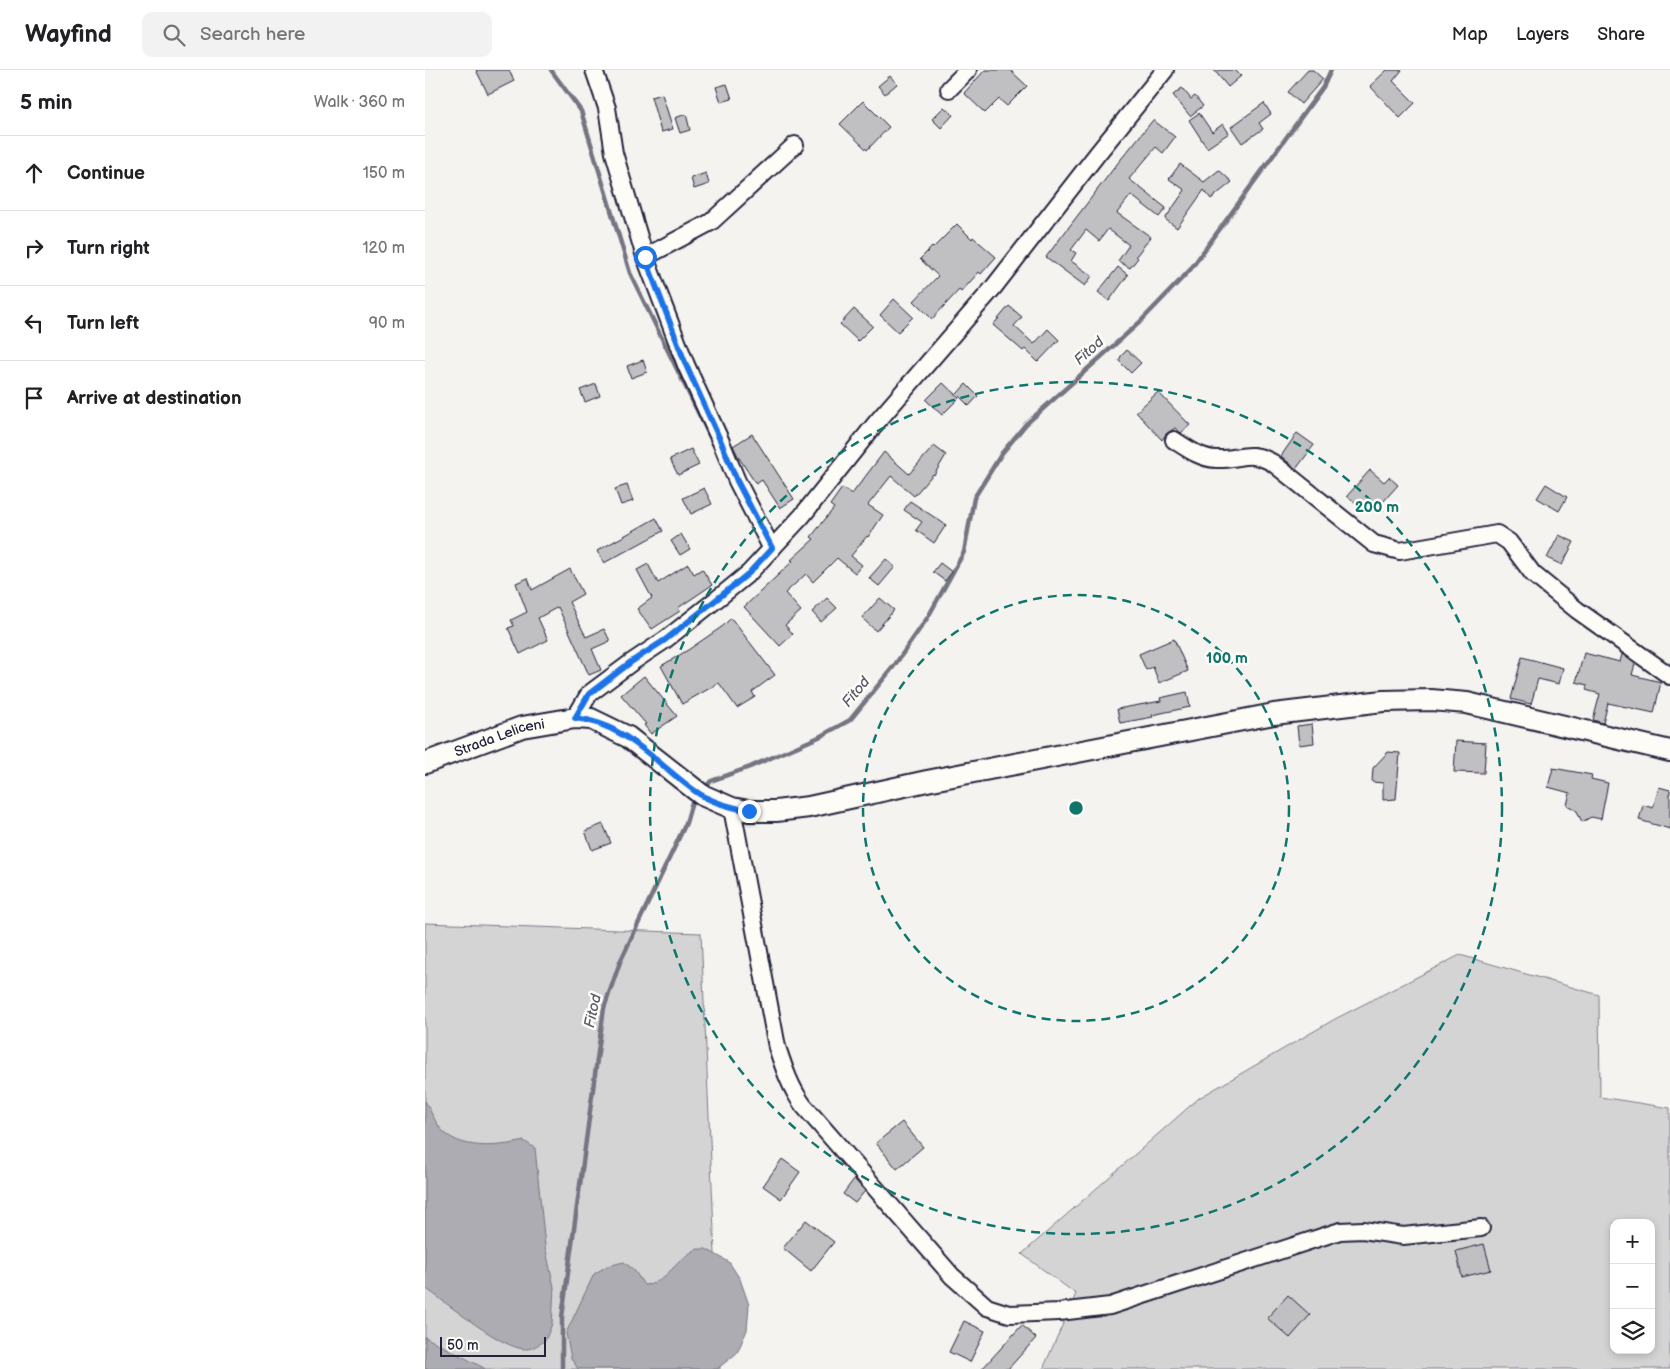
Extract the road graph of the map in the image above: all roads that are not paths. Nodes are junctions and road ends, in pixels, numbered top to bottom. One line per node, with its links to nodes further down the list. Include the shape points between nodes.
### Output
1 (594, 70): 6 (street, via 607,108 614,153)
2 (968, 70): 4 (street)
3 (1165, 70): 8 (street, via 993,288)
4 (949, 89)
5 (795, 145): 6 (street, via 711,222)
6 (645, 257): 8 (street, via 686,365 737,481)
7 (1174, 440): 9 (street, via 1198,455 1217,459 1262,456 1374,544 1400,551 1497,534 1509,542 1533,574 1577,610)
8 (772, 548): 10 (street, via 722,595 589,694)
9 (1670, 676)
10 (575, 718): 12 (main road, Strada Leliceni, via 522,727); 13 (main road, via 591,719 621,733 699,793)
11 (1670, 751): 13 (main road, via 1467,703 1383,701 1274,714 809,807 776,811)
12 (425, 763)
13 (732, 808): 14 (street, via 777,1047 787,1079 803,1105 953,1276 987,1307 1009,1314 1110,1306 1340,1231 1363,1230 1403,1236)
14 (1481, 1228)

